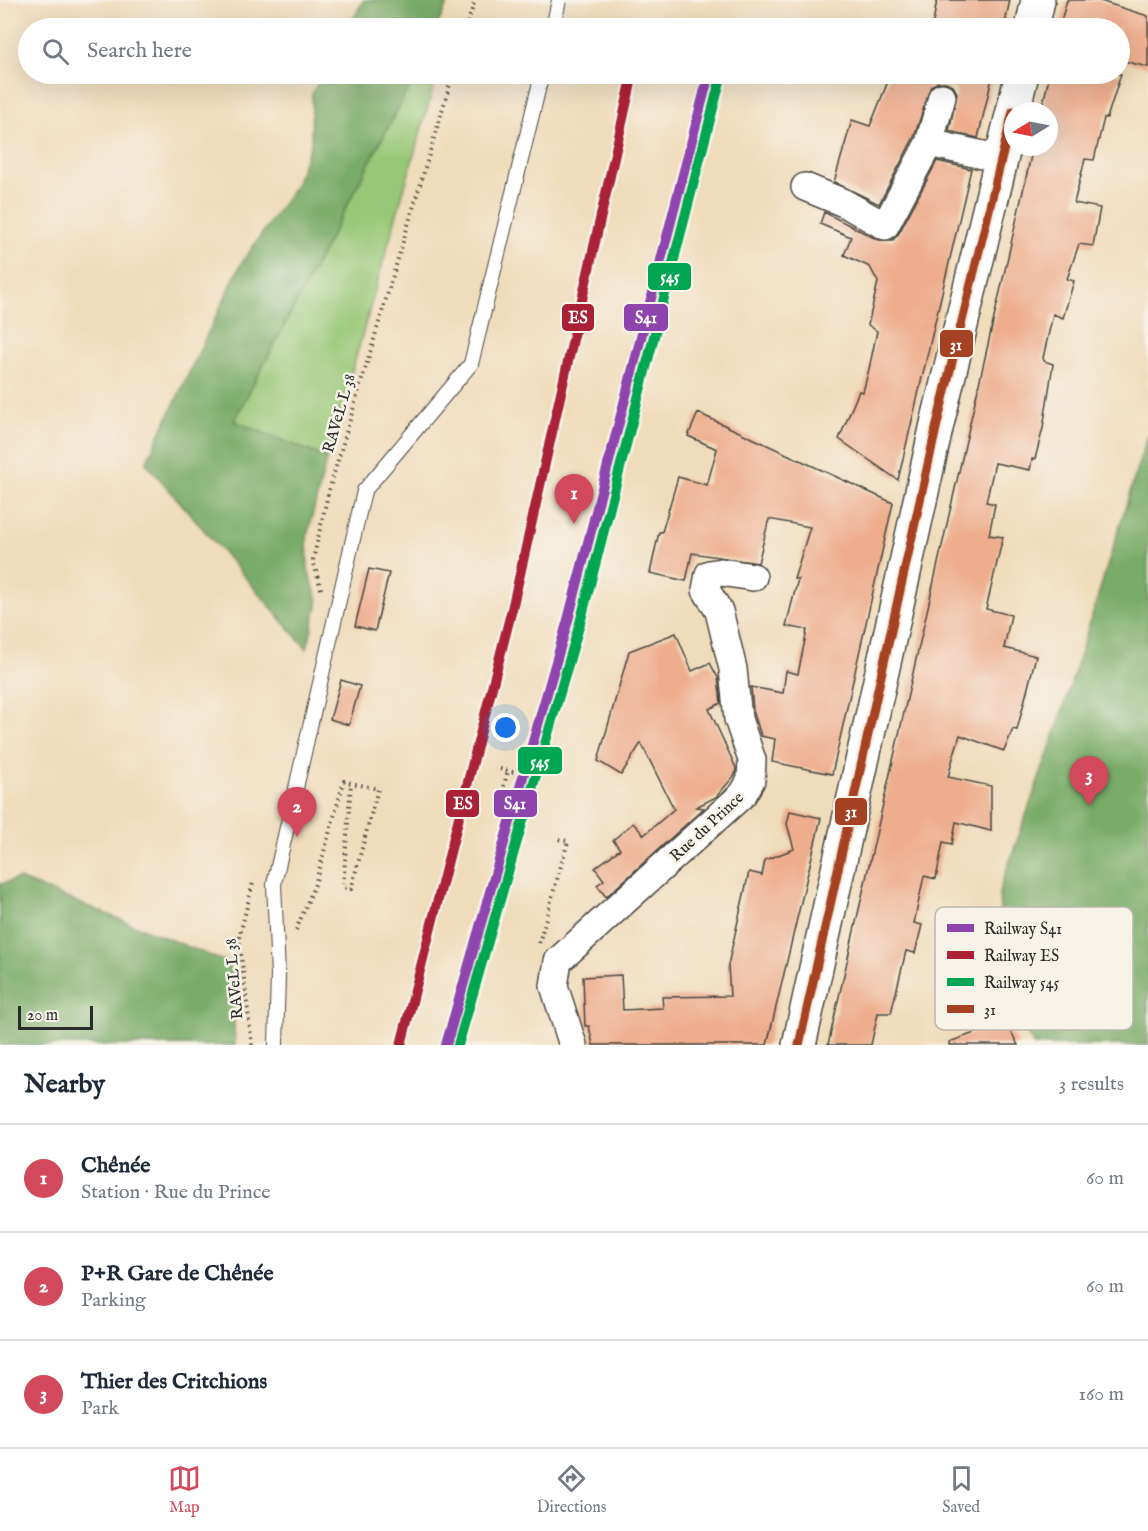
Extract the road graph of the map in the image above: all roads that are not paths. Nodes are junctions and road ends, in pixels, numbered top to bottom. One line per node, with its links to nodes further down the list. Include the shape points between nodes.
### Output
1 (560, 0): 3 (lane)
2 (1038, 0): 4 (main road)
3 (556, 18)
4 (1034, 18)
5 (540, 84): 12 (lane, via 471,364 364,491 274,884)
6 (1020, 84): 9 (main road)
7 (942, 97): 8 (street)
8 (929, 143): 9 (street); 10 (street, via 885,225)
9 (1001, 159): 14 (main road, via 937,424)
10 (805, 187)
11 (753, 577): 13 (street, Rue du Prince, via 709,574 706,590 719,611 733,669 738,718 752,760 751,780 743,794 558,961 554,986)
12 (276, 1045)
13 (573, 1045)
14 (799, 1045)

